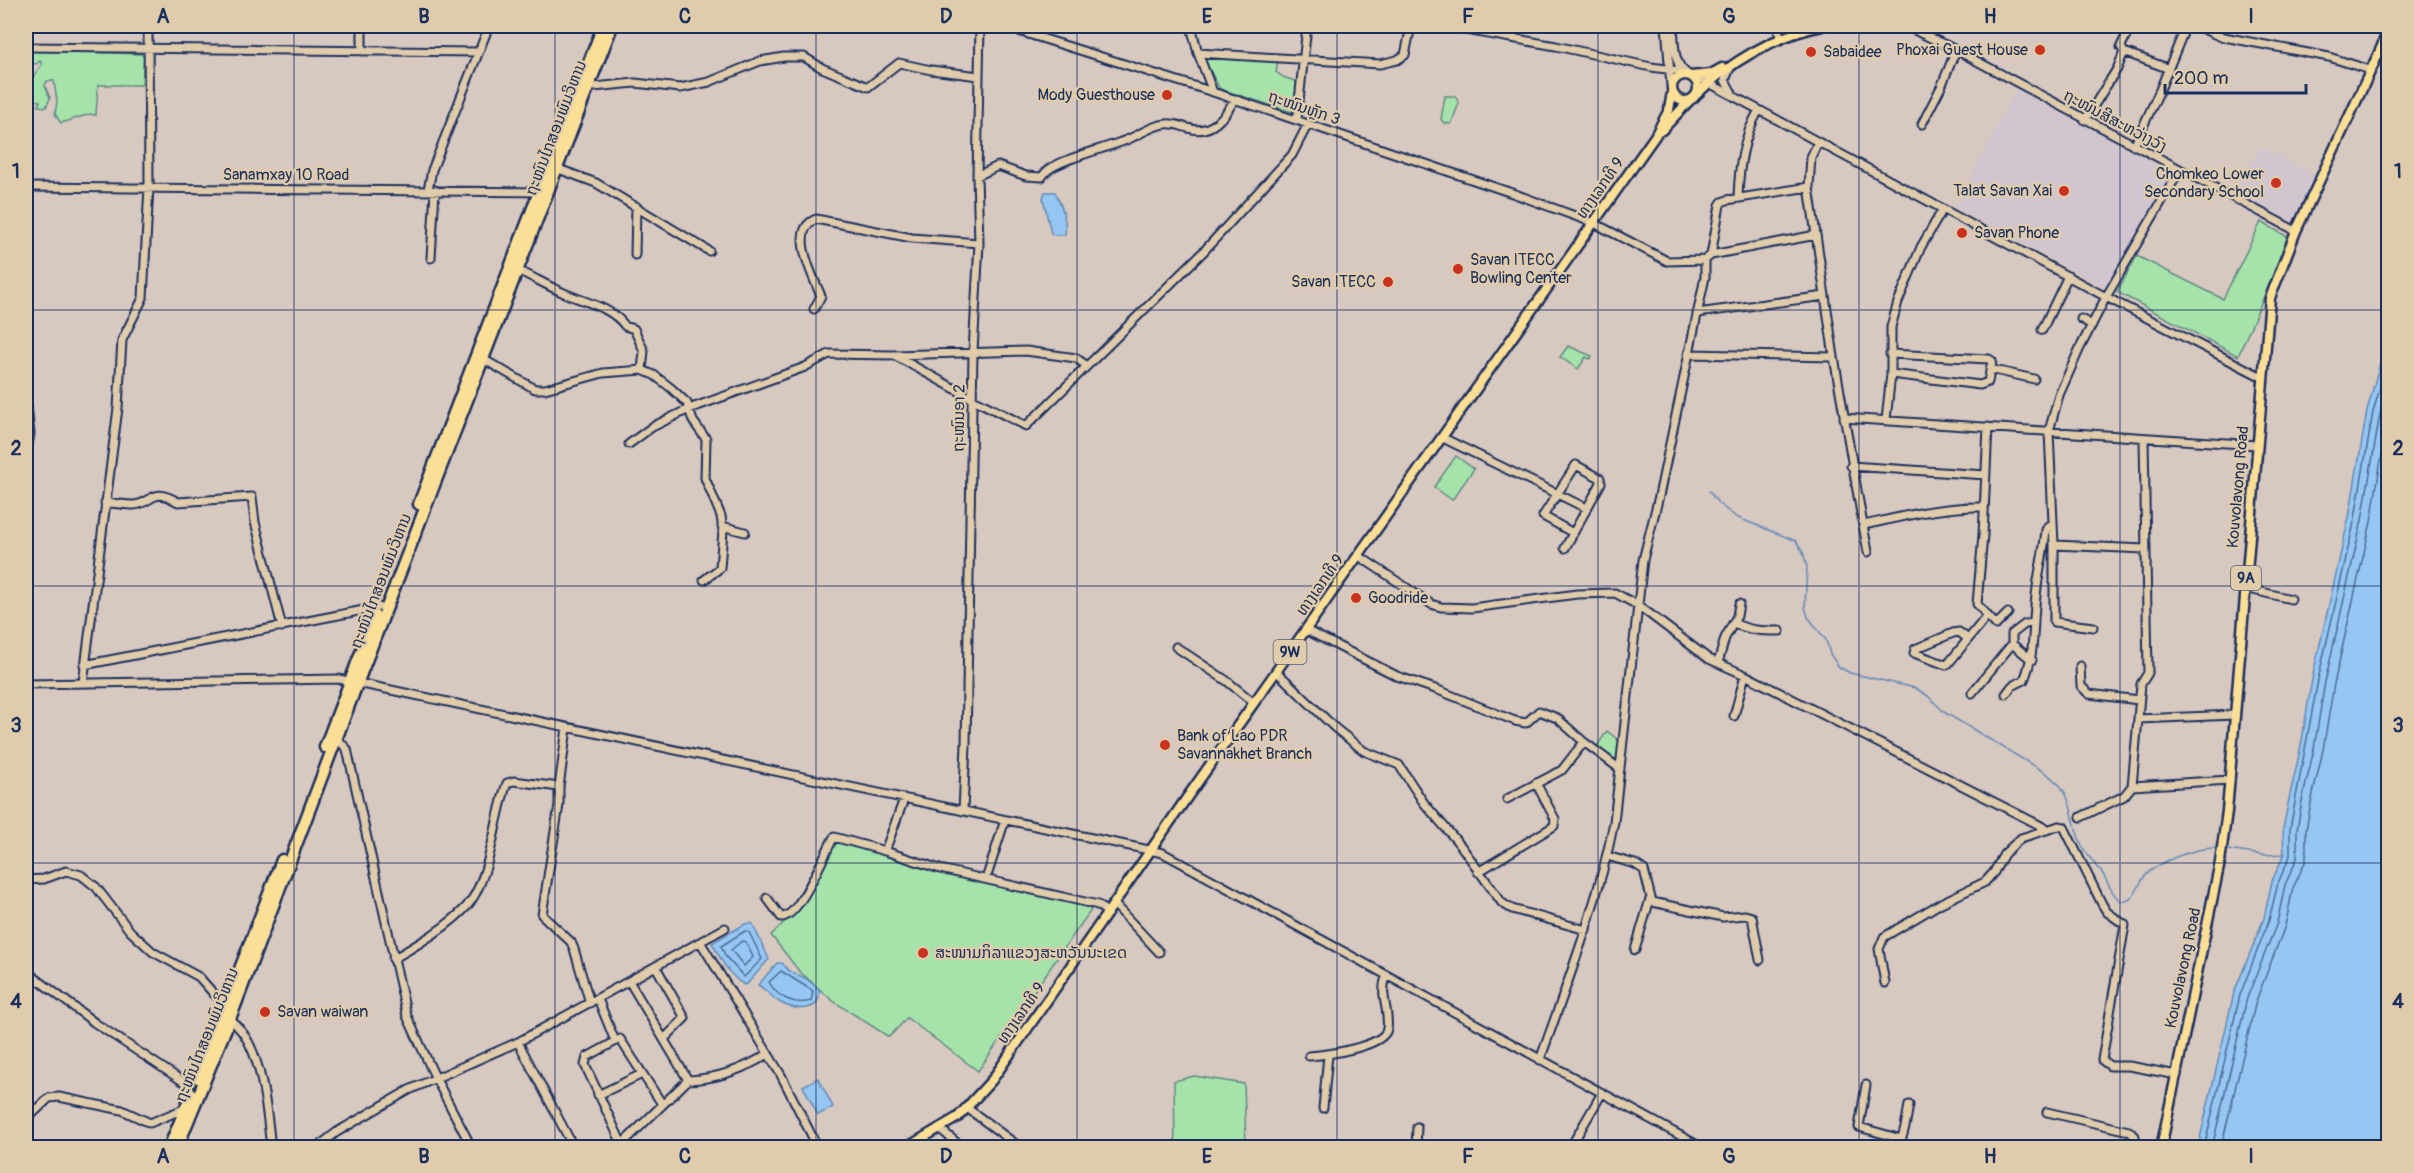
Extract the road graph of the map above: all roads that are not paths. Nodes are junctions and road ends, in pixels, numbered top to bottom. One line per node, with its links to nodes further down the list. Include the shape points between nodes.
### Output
1 (148, 26): 24 (street)
2 (362, 26): 26 (street)
3 (489, 26): 27 (street)
4 (980, 26): 37 (street, ຖະໜົນອາ 2)
5 (1003, 26): 41 (street, ຖະໜົນຫຼັກ 3)
6 (1191, 26): 29 (street)
7 (1307, 26): 31 (street)
8 (1411, 26): 31 (street, via 1405,55 1397,60 1380,64)
9 (1443, 26): 34 (street)
10 (1666, 26): 34 (street)
11 (1673, 26): 36 (street, via 1676,56)
12 (1776, 26): 22 (street)
13 (1805, 26): 22 (main road, ທາງເລກທີ 9 / 9W)
14 (1822, 26): 30 (main road, ທາງເລກທີ 9 / 9W)
15 (1906, 26): 19 (street, ຖະໜົນສີສະຫວ່າງວົງ)
16 (2131, 26): 28 (street, via 2121,47)
17 (2186, 26): 33 (street)
18 (2196, 26): 35 (street, via 2219,36 2329,57)
19 (1918, 28): 25 (street, ຖະໜົນສີສະຫວ່າງວົງ)
20 (2388, 28): 35 (main road, Kouvolavong Road / 9A)
21 (606, 30): 39 (highway, ຖະໜົນໄກສອນພົມວິຫານ); 60 (highway, ຖະໜົນໄກສອນພົມວິຫານ)
22 (1780, 35): 30 (main road, ທາງເລກທີ 9 / 9W)
23 (26, 46): 24 (street)
24 (148, 50): 26 (street); 57 (street)
25 (1956, 50): 47 (street, ຖະໜົນສີສະຫວ່າງວົງ); 49 (street)
26 (362, 51): 27 (street)
27 (478, 52): 59 (street, via 432,170)
28 (2124, 52): 33 (street); 47 (street)
29 (1198, 53): 31 (street); 41 (street)
30 (1744, 55): 32 (main road, ທາງເລກທີ 9 / 9W); 36 (main road, ທາງເລກທີ 9 / 9W, via 1717,71)
31 (1302, 60): 46 (street)
32 (1730, 68): 38 (main road, ທາງເລກທີ 9 / 9W); 42 (street, via 1725,80)
33 (2168, 68): 52 (street)
34 (1670, 69): 36 (street); 40 (street)
35 (2370, 70): 65 (main road, Kouvolavong Road / 9A)
36 (1690, 75): 38 (street); 40 (main road, ທາງເລກທີ 9 / 9W, via 1678,76); 43 (main road, via 1698,86)
37 (979, 76): 39 (street, via 899,63 868,87 804,57 784,57 760,61 690,86); 55 (street, ຖະໜົນອາ 2)
38 (1710, 83): 42 (street); 43 (main road, ທາງເລກທີ 9 / 9W)
39 (588, 85): 53 (highway, ຖະໜົນໄກສອນພົມວິຫານ)
40 (1672, 89): 43 (main road, via 1681,100); 50 (main road, ທາງເລກທີ 9 / 9W, via 1669,110)
41 (1213, 92): 44 (street, ຖະໜົນຫຼັກ 3)
42 (1733, 96): 45 (street)
43 (1693, 98): 50 (main road, ທາງເລກທີ 9 / 9W)
44 (1235, 99): 46 (street, ຖະໜົນຫຼັກ 3); 55 (street, via 1223,119 1212,126 1154,127 1064,162 1042,177 998,166)
45 (1759, 110): 51 (street); 61 (street, via 1745,140)
46 (1297, 120): 48 (street, ຖະໜົນຫຼັກ 3)
47 (2085, 120): 52 (street, ຖະໜົນສີສະຫວ່າງວົງ)
48 (1308, 124): 64 (street, ຖະໜົນຫຼັກ 3); 87 (street, via 1292,155 1204,251)
49 (1922, 124)
50 (1655, 136): 64 (main road, ທາງເລກທີ 9 / 9W)
51 (1818, 142): 58 (street, via 1811,157); 63 (street)
52 (2134, 146): 54 (street, ຖະໜົນສີສະຫວ່າງວົງ)
53 (556, 168): 60 (highway, ຖະໜົນໄກສອນພົມວິຫານ); 62 (street, via 596,183)
54 (2180, 170): 65 (street, ຖະໜົນສີສະຫວ່າງວົງ); 75 (street)
55 (977, 176): 67 (street, ຖະໜົນອາ 2)
56 (26, 187): 57 (street, Sanamxay 10 Road)
57 (149, 187): 59 (street, Sanamxay 10 Road); 108 (street, via 144,298 122,340 118,408)
58 (1809, 187): 61 (street); 66 (street)
59 (431, 190): 60 (street, Sanamxay 10 Road); 71 (street)
60 (543, 193): 72 (highway, ຖະໜົນໄກສອນພົມວິຫານ); 126 (highway, ຖະໜົນໄກສອນພົມວິຫານ)
61 (1738, 198): 70 (street, via 1720,205)
62 (636, 206): 68 (street); 69 (street)
63 (1943, 209): 73 (street); 83 (street, via 1898,302 1891,327)
64 (1594, 223): 70 (street, ຖະໜົນຫຼັກ 3, via 1667,261); 100 (main road, ທາງເລກທີ 9 / 9W)
65 (2296, 231): 91 (main road, Kouvolavong Road / 9A, via 2270,298)
66 (1816, 236): 70 (street, ຖະໜົນຫຼັກ 3); 74 (street)
67 (979, 243): 76 (street, via 912,238 811,221 802,236 821,296); 81 (street, ຖະໜົນອາ 2)
68 (709, 251)
69 (636, 255)
70 (1708, 257): 77 (street)
71 (431, 258)
72 (517, 270): 86 (highway, ຖະໜົນໄກສອນພົມວິຫານ); 89 (street, via 610,312 625,326 634,328 644,351)
73 (2068, 276): 75 (street); 80 (street)
74 (1825, 297): 77 (street); 85 (street)
75 (2106, 297): 79 (street); 91 (street)
76 (814, 309)
77 (1697, 313): 82 (street)
78 (2081, 319): 79 (street)
79 (2092, 325): 99 (street, via 2059,395)
80 (2042, 330)
81 (974, 352): 84 (street); 87 (street, via 1026,351 1076,358); 94 (street, ຖະໜົນອາ 2)
82 (1688, 354): 85 (street); 125 (street, via 1643,560)
83 (1890, 354): 88 (street, via 1989,359); 90 (street)
84 (894, 355): 94 (street); 95 (street, via 829,354 805,367)
85 (1834, 357): 96 (street)
86 (483, 359): 89 (street, via 535,388 545,389 603,373); 145 (highway, ຖະໜົນໄກສອນພົມວິຫານ)
87 (1087, 366): 94 (street, via 1026,426)
88 (1990, 369): 90 (street, via 1988,382 1980,385); 92 (street)
89 (642, 370): 95 (street, via 671,388)
90 (1891, 374): 97 (street)
91 (2262, 377): 103 (main road, Kouvolavong Road / 9A)
92 (2034, 379)
93 (26, 395): 104 (street, via 30,434)
94 (973, 399): 164 (street, ຖະໜົນອາ 2)
95 (689, 409): 102 (street, via 652,427); 111 (street, via 706,440 705,478)
96 (1844, 418): 97 (street); 105 (street)
97 (1887, 420): 98 (street)
98 (1988, 427): 99 (street); 106 (street)
99 (2049, 431): 101 (street); 113 (street)
100 (1443, 438): 107 (street); 120 (main road, ທາງເລກທີ 9 / 9W)
101 (2144, 438): 103 (street); 118 (street)
102 (629, 444)
103 (2257, 445): 122 (main road, Kouvolavong Road / 9A)
104 (26, 455)
105 (1851, 466): 106 (street); 112 (street)
106 (1986, 475): 109 (street)
107 (1558, 493): 110 (street); 110 (street, via 1576,465 1584,469 1600,478 1601,483); 115 (street, via 1543,516)
108 (105, 503): 131 (street, via 137,505 159,495 178,502 252,496); 140 (street)
109 (1983, 507): 112 (street, via 1925,512); 128 (street, via 1977,604)
110 (1586, 508): 115 (street)
111 (722, 525): 114 (street); 121 (street, via 720,568)
112 (1863, 525): 119 (street)
113 (2053, 525): 116 (street); 130 (street, via 2046,530)
114 (745, 532)
115 (1573, 533): 117 (street)
116 (2054, 544): 118 (street); 132 (street, via 2054,622)
117 (1565, 548)
118 (2145, 549): 149 (street, via 2148,673 2141,684)
119 (1868, 552)
120 (1359, 556): 125 (street, via 1431,604 1442,607 1472,608 1605,592); 133 (main road, ທາງເລກທີ 9 / 9W)
121 (704, 580)
122 (2245, 588): 123 (street); 151 (main road, Kouvolavong Road / 9A)
123 (2291, 599)
124 (1739, 603): 129 (street)
125 (1639, 606): 139 (street); 157 (street)
126 (379, 607): 131 (street); 145 (highway, ຖະໜົນໄກສອນພົມວິຫານ)
127 (2008, 613): 128 (street, via 1996,625)
128 (1987, 616): 135 (street)
129 (1733, 623): 134 (street, via 1765,633); 139 (street)
130 (2034, 623): 136 (street, via 2025,624 2012,634); 138 (street)
131 (282, 627): 140 (street)
132 (2093, 627)
133 (1306, 630): 142 (main road, ທາງເລກທີ 9 / 9W); 156 (street, via 1397,676 1515,721 1526,723 1539,711 1557,718)
134 (1780, 631)
135 (1968, 639): 135 (street, via 1946,665 1914,653 1953,633 1959,632)
136 (2012, 644): 138 (street); 147 (street)
137 (1176, 647): 150 (street)
138 (2032, 660): 148 (street, via 2024,680)
139 (1718, 663): 143 (street)
140 (84, 665): 144 (street)
141 (2080, 666): 149 (street, via 2081,686 2089,694)
142 (1277, 672): 150 (main road, ທາງເລກທີ 9 / 9W); 171 (street, via 1364,751 1399,765 1424,804)
143 (1745, 675): 152 (street); 167 (street)
144 (83, 683): 145 (street, via 321,679); 146 (street)
145 (353, 683): 154 (street); 155 (highway, ຖະໜົນໄກສອນພົມວິຫານ); 191 (highway, ຖະໜົນໄກສອນພົມວິຫານ)
146 (26, 684)
147 (1972, 693)
148 (2006, 694)
149 (2139, 700): 153 (street)
150 (1254, 703): 168 (main road, ທາງເລກທີ 9 / 9W)
151 (2235, 715): 153 (street); 158 (main road, Kouvolavong Road / 9A)
152 (1734, 716)
153 (2138, 719): 160 (street)
154 (567, 728): 161 (street); 162 (street)
155 (336, 738): 183 (street, via 347,749); 193 (highway, ຖະໜົນໄກສອນພົມວິຫານ)
156 (1584, 742): 157 (street); 159 (street, via 1562,770)
157 (1620, 769): 170 (street)
158 (2230, 780): 160 (street); 202 (main road, Kouvolavong Road / 9A, via 2220,862)
159 (1536, 783): 163 (street); 171 (street, via 1556,819 1554,826)
160 (2132, 786): 165 (street, via 2124,796)
161 (559, 787): 183 (street, via 507,783 472,900 447,923); 192 (street, via 542,915 574,949)
162 (904, 799): 164 (street); 169 (street)
163 (1507, 799)
164 (963, 811): 166 (street)
165 (2081, 817)
166 (1005, 820): 168 (street); 172 (street)
167 (2047, 829): 189 (street, via 2021,838 1985,882 1884,937 1879,949); 202 (street, via 2064,827 2102,904 2125,925 2104,1064)
168 (1151, 850): 176 (main road, ທາງເລກທີ 9 / 9W); 187 (street, via 1163,853)
169 (885, 851): 174 (street, via 834,837 802,900 789,915 783,918); 177 (street, via 940,869 1098,905)
170 (1607, 856): 175 (street, via 1644,870); 179 (street)
171 (1478, 872): 179 (street, via 1507,907)
172 (988, 873)
173 (26, 880): 191 (street, via 66,871 81,875 153,952 199,977)
174 (767, 898)
175 (1650, 899): 181 (street); 184 (street, via 1723,917 1752,917)
176 (1114, 904): 177 (main road, ທາງເລກທີ 9 / 9W); 182 (street)
177 (1108, 913): 212 (main road, ທາງເລກທີ 9 / 9W, via 992,1080)
178 (724, 928): 180 (street)
179 (1586, 930): 200 (street)
180 (701, 943): 185 (street); 197 (street)
181 (1635, 950)
182 (1159, 951)
183 (393, 959): 203 (street, via 407,1016)
184 (1760, 960)
185 (656, 967): 188 (street); 194 (street, via 685,1018)
186 (26, 971): 206 (street, via 187,1084)
187 (1386, 977): 198 (street, via 1383,998 1387,1032 1376,1041); 200 (street)
188 (629, 981): 190 (street); 194 (street)
189 (1885, 983)
190 (598, 999): 192 (street); 195 (street)
191 (228, 1003): 193 (highway, ຖະໜົນໄກສອນພົມວິຫານ)
192 (590, 1003): 196 (street)
193 (226, 1018): 206 (highway, ຖະໜົນໄກສອນພົມວິຫານ); 221 (highway, ຖະໜົນໄກສອນພົມວິຫານ); 222 (street, via 237,1025 257,1064)
194 (664, 1039): 204 (street)
195 (615, 1041): 201 (street, via 620,1039); 208 (street, via 587,1057 585,1065)
196 (518, 1042): 203 (street); 225 (street)
197 (768, 1054): 204 (street, via 747,1067 704,1080); 226 (street)
198 (1328, 1055): 199 (street); 213 (street)
199 (1310, 1056)
200 (1540, 1060): 207 (street)
201 (642, 1074): 208 (street); 209 (street)
202 (2177, 1075): 235 (main road, Kouvolavong Road / 9A)
203 (436, 1079): 223 (street, via 409,1090); 224 (street)
204 (688, 1080): 209 (street)
205 (1866, 1085): 218 (street, via 1859,1127)
206 (192, 1092): 211 (highway, ຖະໜົນໄກສອນພົມວິຫານ)
207 (1602, 1094): 231 (street); 232 (street)
208 (598, 1095): 219 (street)
209 (662, 1104): 219 (street)
210 (1909, 1105): 218 (street)
211 (186, 1108): 215 (street, via 150,1123 122,1110 50,1098); 220 (highway, ຖະໜົນໄກສອນພົມວິຫານ)
212 (967, 1108): 217 (main road, ທາງເລກທີ 9 / 9W); 229 (street)
213 (1323, 1108)
214 (2047, 1112): 234 (street, via 2129,1131 2135,1136)
215 (26, 1120)
216 (1417, 1127): 230 (street)
217 (939, 1128): 227 (main road, ທາງເລກທີ 9 / 9W); 228 (street)
218 (1901, 1139): 233 (street)
219 (620, 1146)
220 (169, 1148)
221 (177, 1148)
222 (271, 1148)
223 (316, 1148)
224 (472, 1148)
225 (574, 1148)
226 (818, 1148)
227 (906, 1148)
228 (963, 1148)
229 (1021, 1148)
230 (1416, 1148)
231 (1570, 1148)
232 (1703, 1148)
233 (1899, 1148)
234 (2133, 1148)
235 (2161, 1148)

